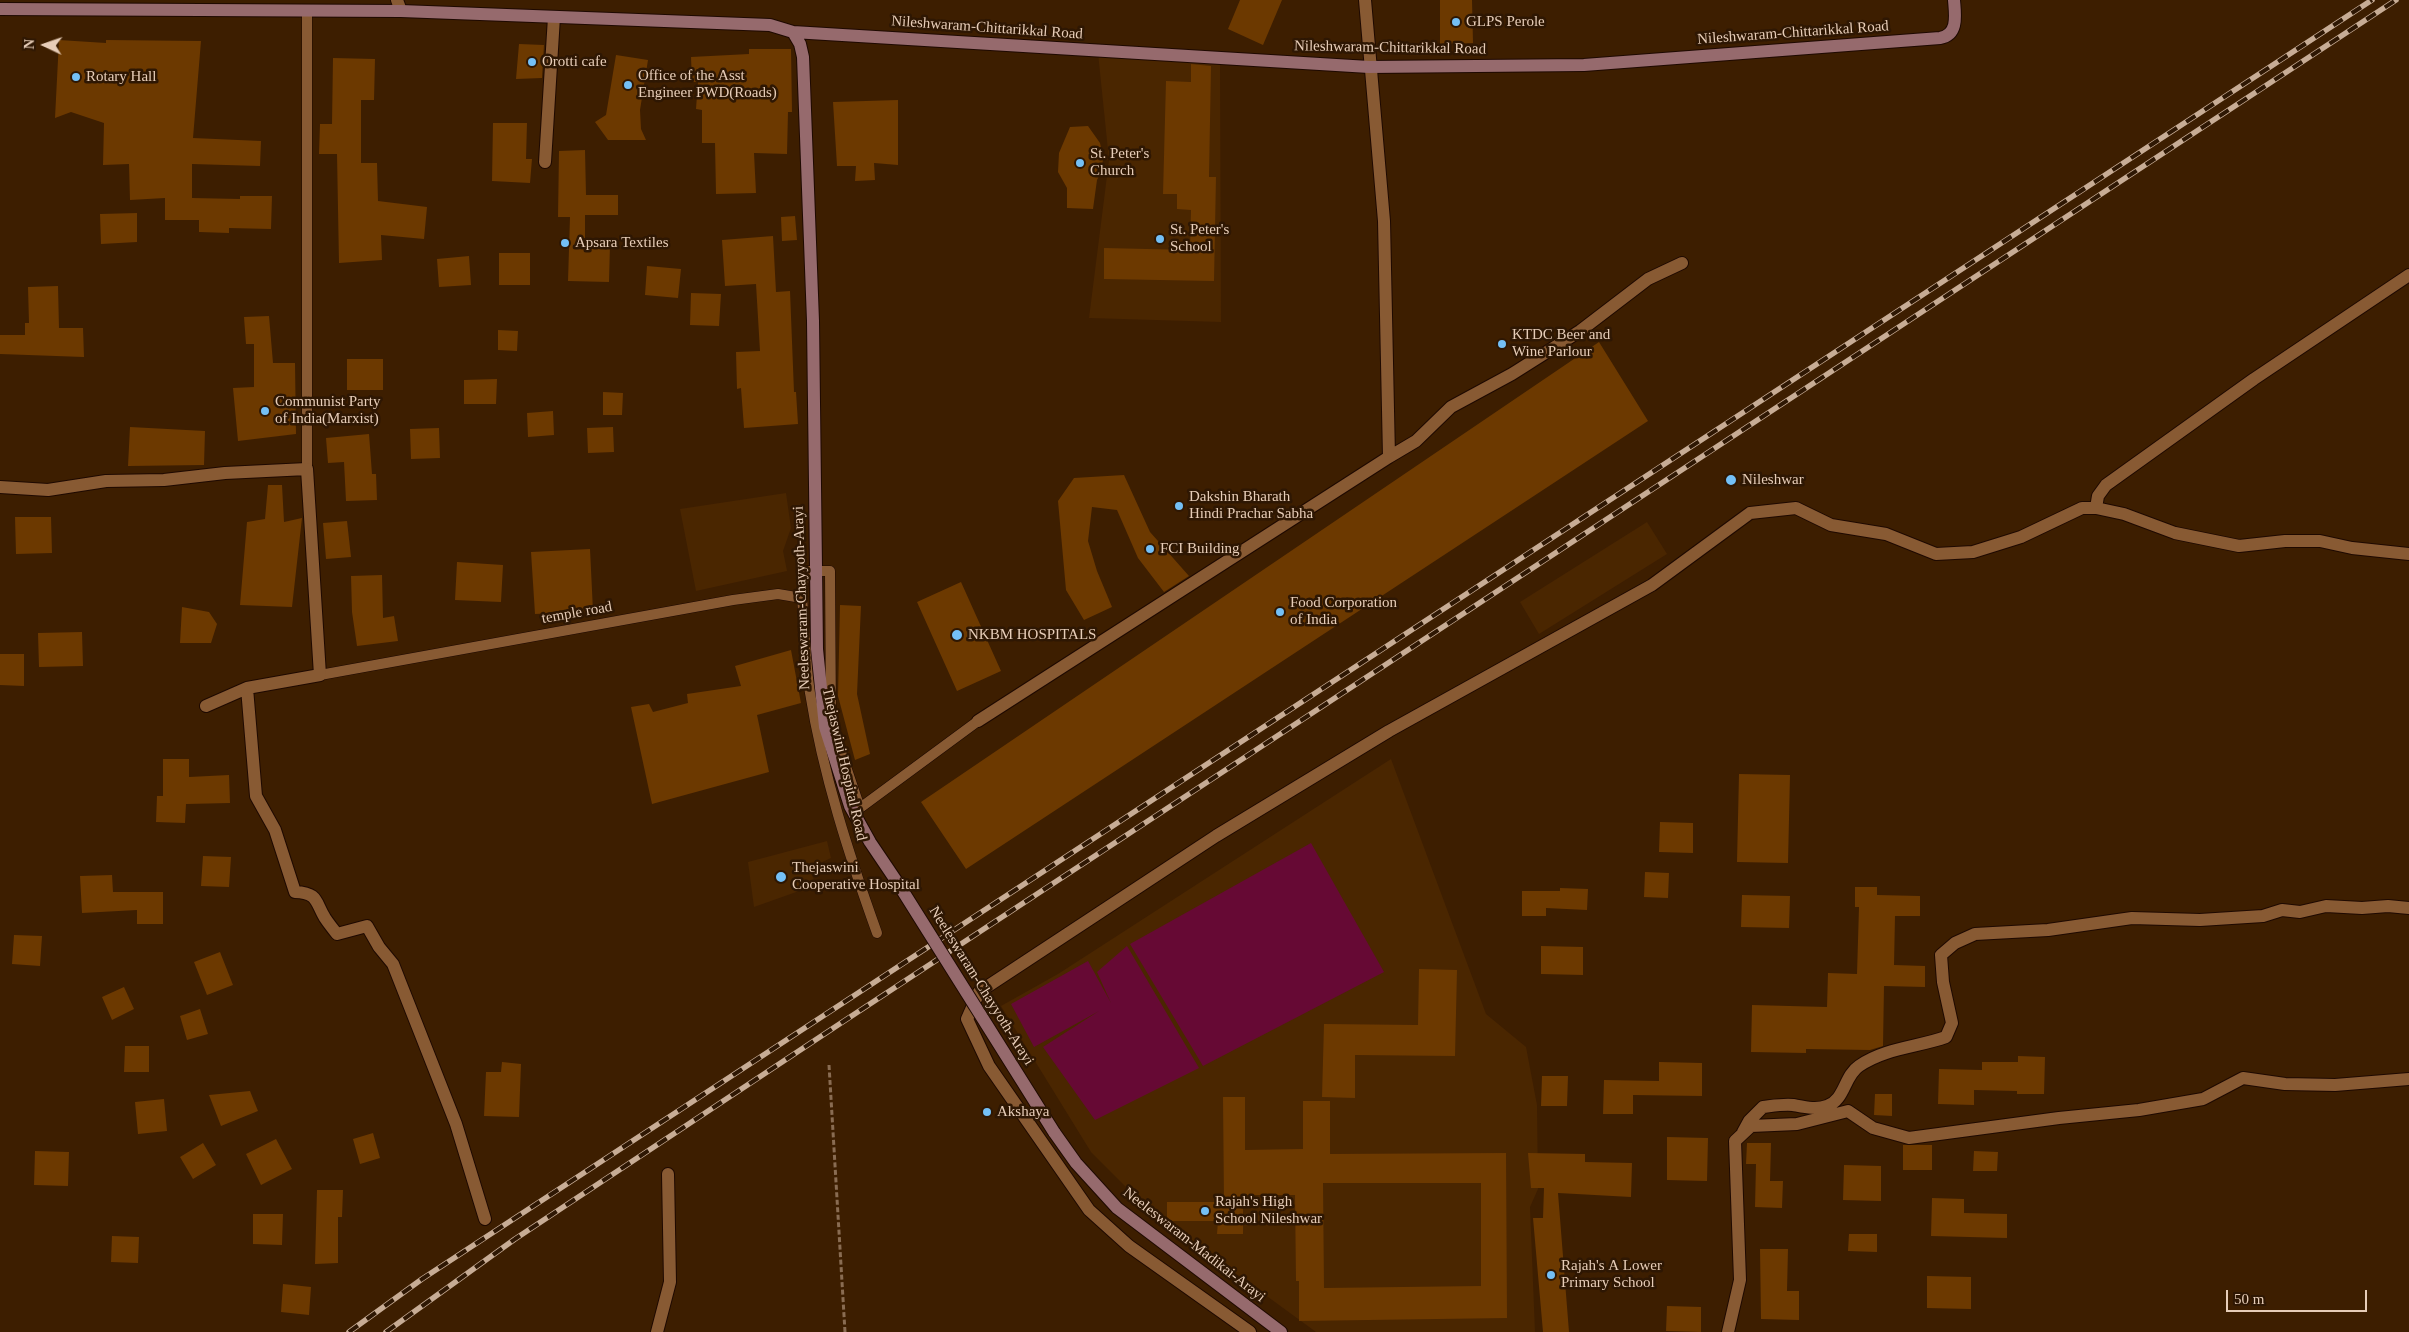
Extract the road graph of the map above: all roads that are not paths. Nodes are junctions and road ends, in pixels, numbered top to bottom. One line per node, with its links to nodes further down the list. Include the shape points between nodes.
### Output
1 (1365, 0): 8 (street)
2 (1954, 0): 8 (main road, Nileshwaram-Chittarikkal Road, via 1956,20 1952,31 1947,37 1940,38 1584,65)
3 (399, 6): 5 (main road, Nileshwaram-Chittarikkal Road); 6 (main road, Nileshwaram-Chittarikkal Road)
4 (0, 9): 5 (main road, Nileshwaram-Chittarikkal Road)
5 (307, 11): 13 (lane)
6 (554, 17): 7 (main road, Nileshwaram-Chittarikkal Road, via 770,25); 9 (street)
7 (793, 32): 8 (main road, Nileshwaram-Chittarikkal Road); 17 (main road, Neeleswaram-Chayyoth-Arayi, via 803,57 813,321)
8 (1369, 67): 12 (street, via 1384,221)
9 (545, 162)
10 (1682, 263): 12 (street, via 1648,279 1580,331 1512,374 1451,407 1416,441)
11 (2409, 274): 15 (street, via 2106,485 2098,496)
12 (1389, 457): 22 (street)
13 (308, 470): 14 (street, via 106,481 48,490); 19 (street)
14 (0, 487)
15 (2096, 508): 16 (street, via 2124,514 2175,533 2239,546 2320,541); 31 (street, via 2082,508 2021,537 1973,552 1936,554 1886,534 1831,525 1796,508 1750,513 1652,585 1389,731 1216,836 979,992 967,1019 989,1066 1089,1210 1129,1246)
16 (2409, 554)
17 (816, 570): 18 (lane, via 804,571); 22 (lane, via 830,572 831,722 860,808); 26 (main road, Neeleswaram-Chayyoth-Arayi, bridge, via 817,650 825,727 850,806)
18 (802, 598): 19 (lane, temple road, via 778,594 733,600); 24 (lane, Thejaswini Hospital Road, via 810,692 819,734 855,871)
19 (320, 675): 20 (street)
20 (247, 688): 21 (street); 29 (street, via 256,796 275,830 295,892 308,893 319,903 324,917 337,934 367,926 392,964 456,1124)
21 (206, 706)
22 (978, 721)
23 (2409, 908): 27 (street, via 2326,906 2300,912 2282,910 2263,916 2200,920 2132,918 2048,930 1974,934 1955,942 1941,955 1952,1023 1946,1037 1890,1052 1859,1066 1846,1080 1841,1095 1828,1106 1763,1107 1749,1121)
24 (877, 933)
25 (2409, 1079): 27 (street, via 2335,1085 2285,1084 2243,1078 2194,1101 1909,1138 1873,1128 1848,1111 1797,1124 1751,1126)
26 (1054, 1132): 32 (main road, Neeleswaram-Madikai-Arayi, via 1076,1163 1117,1208)
27 (1740, 1137): 33 (street, via 1735,1141 1740,1280)
28 (668, 1174): 30 (street, via 670,1282)
29 (485, 1219)
30 (657, 1332)
31 (1250, 1332)
32 (1281, 1332)
33 (1728, 1332)

